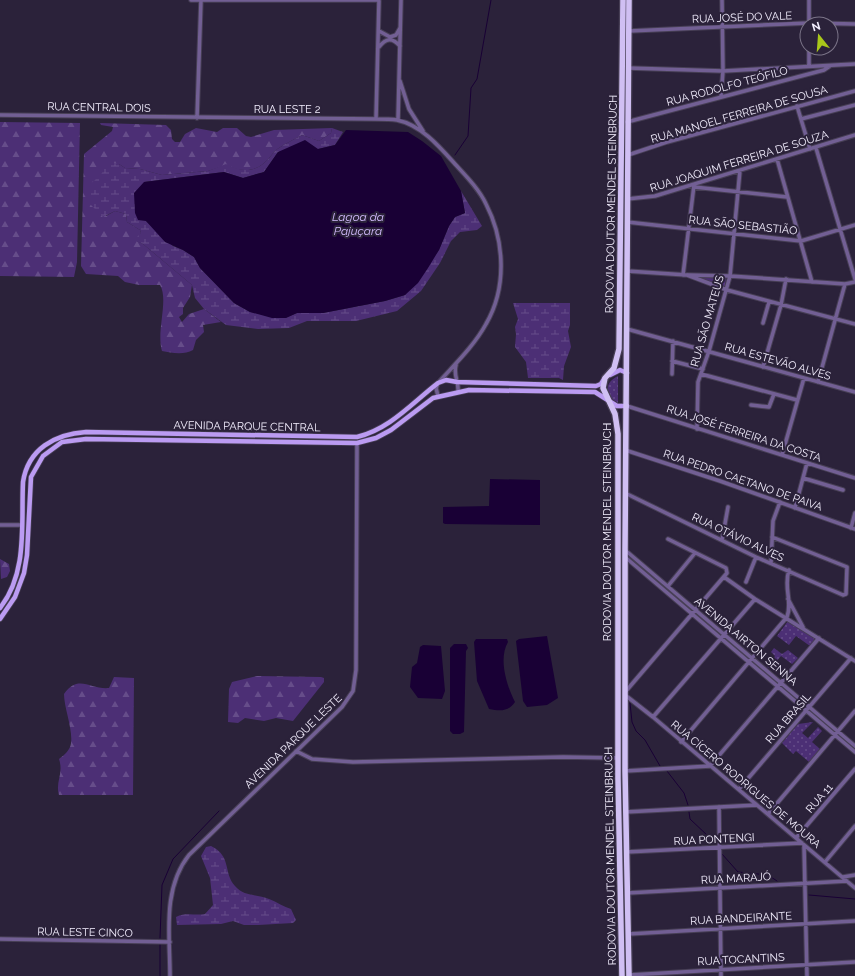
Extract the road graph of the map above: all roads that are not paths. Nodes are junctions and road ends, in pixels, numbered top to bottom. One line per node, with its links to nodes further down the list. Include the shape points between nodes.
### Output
1 (191, 0): 2 (street)
2 (201, 0): 3 (street); 31 (street)
3 (379, 0): 16 (street)
4 (401, 0): 14 (street)
5 (623, 0): 77 (highway, RODOVIA DOUTOR MENDEL STEINBRUCH, via 619,349 614,368)
6 (629, 0): 15 (highway, RODOVIA DOUTOR MENDEL STEINBRUCH)
7 (722, 0): 13 (street)
8 (809, 0): 9 (street)
9 (809, 16)
10 (799, 24): 13 (street, RUA JOSÉ DO VALE)
11 (839, 24): 12 (street, RUA JOSÉ DO VALE)
12 (855, 24)
13 (721, 26): 15 (street, RUA JOSÉ DO VALE); 24 (street)
14 (400, 28): 16 (street, via 396,35 390,36); 17 (street)
15 (629, 30): 23 (highway, RODOVIA DOUTOR MENDEL STEINBRUCH)
16 (379, 31): 18 (street)
17 (400, 46): 18 (street, via 394,40 388,39); 25 (street)
18 (378, 47): 32 (street)
19 (809, 56): 21 (street)
20 (855, 64): 22 (street)
21 (809, 65): 22 (street); 24 (street)
22 (831, 65): 27 (street, RUA RODOLFO TEÓFILO, via 824,70)
23 (628, 68): 24 (street); 35 (highway, RODOVIA DOUTOR MENDEL STEINBRUCH)
24 (723, 71): 27 (street)
25 (399, 78): 34 (street); 36 (street, via 409,109)
26 (855, 91): 29 (street, RUA MANOEL FERREIRA DE SOUSA)
27 (721, 96): 35 (street, RUA RODOLFO TEÓFILO)
28 (855, 105): 33 (street)
29 (797, 106): 33 (street); 40 (street, RUA MANOEL FERREIRA DE SOUSA, via 667,142)
30 (0, 115): 31 (street, RUA CENTRAL DOIS)
31 (197, 118): 32 (street, RUA LESTE 2)
32 (376, 119): 34 (street)
33 (801, 119): 39 (street)
34 (398, 120): 36 (street)
35 (627, 122): 40 (highway, RODOVIA DOUTOR MENDEL STEINBRUCH)
36 (426, 135): 71 (street, via 463,172 482,197 493,219 500,248 501,280 492,314 479,336)
37 (855, 135): 38 (street, RUA JOAQUIM FERREIRA DE SOUZA)
38 (816, 148): 39 (street, RUA JOAQUIM FERREIRA DE SOUZA); 50 (street)
39 (810, 149): 41 (street, RUA JOAQUIM FERREIRA DE SOUZA)
40 (628, 156): 46 (highway, RODOVIA DOUTOR MENDEL STEINBRUCH)
41 (777, 159): 42 (street, RUA JOAQUIM FERREIRA DE SOUZA); 45 (street)
42 (740, 170): 43 (street, RUA JOAQUIM FERREIRA DE SOUZA); 44 (street, RUA SÃO MATEUS)
43 (694, 186): 44 (street); 46 (street, RUA JOAQUIM FERREIRA DE SOUZA); 49 (street)
44 (738, 192): 45 (street); 51 (street, RUA SÃO MATEUS)
45 (787, 197): 52 (street)
46 (627, 200): 47 (highway, RODOVIA DOUTOR MENDEL STEINBRUCH)
47 (627, 222): 49 (street, RUA SÃO SEBASTIÃO); 53 (highway, RODOVIA DOUTOR MENDEL STEINBRUCH)
48 (855, 225): 50 (street, RUA SÃO SEBASTIÃO)
49 (690, 228): 51 (street, RUA SÃO SEBASTIÃO); 54 (street)
50 (840, 229): 52 (street, RUA SÃO SEBASTIÃO); 57 (street)
51 (733, 233): 52 (street, RUA SÃO SEBASTIÃO); 55 (street, RUA SÃO MATEUS)
52 (800, 241): 58 (street)
53 (627, 271): 54 (street); 67 (highway, RODOVIA DOUTOR MENDEL STEINBRUCH)
54 (685, 275): 55 (street); 61 (street)
55 (730, 276): 56 (street); 61 (street, RUA SÃO MATEUS)
56 (786, 279): 58 (street); 63 (street)
57 (855, 279)
58 (812, 282): 60 (street)
59 (855, 282): 60 (street)
60 (845, 284): 64 (street)
61 (727, 290): 62 (street); 69 (street, RUA SÃO MATEUS)
62 (768, 302): 63 (street); 65 (street)
63 (781, 305): 64 (street); 72 (street)
64 (835, 319): 66 (street); 80 (street)
65 (763, 323)
66 (855, 324)
67 (626, 329): 68 (street, RUA ESTEVÃO ALVES); 74 (highway, RODOVIA DOUTOR MENDEL STEINBRUCH)
68 (673, 341): 69 (street, RUA ESTEVÃO ALVES); 70 (street)
69 (709, 351): 72 (street, RUA ESTEVÃO ALVES); 73 (street, RUA SÃO MATEUS)
70 (672, 360): 73 (street); 75 (street)
71 (456, 362): 79 (street, via 454,371); 81 (street)
72 (763, 367): 78 (street, RUA ESTEVÃO ALVES)
73 (703, 370): 76 (street, RUA SÃO MATEUS)
74 (627, 373): 77 (main road, via 615,371); 89 (highway, RODOVIA DOUTOR MENDEL STEINBRUCH)
75 (672, 374)
76 (701, 374): 84 (street); 90 (street, RUA SÃO MATEUS, via 698,385)
77 (605, 378): 79 (main road, via 596,386); 86 (highway, RODOVIA DOUTOR MENDEL STEINBRUCH, via 603,388)
78 (804, 378): 80 (street, RUA ESTEVÃO ALVES); 87 (street)
79 (457, 382): 81 (main road, via 448,380); 82 (street)
80 (818, 382): 83 (street, RUA ESTEVÃO ALVES)
81 (438, 383): 85 (street); 104 (main road, AVENIDA PARQUE CENTRAL, via 392,421 371,433 357,436 93,432 63,435 42,447 26,469 23,482)
82 (458, 391): 85 (main road, AVENIDA PARQUE CENTRAL); 86 (main road, AVENIDA PARQUE CENTRAL, via 480,389 595,392)
83 (855, 392)
84 (774, 394): 87 (street); 88 (street, via 769,407)
85 (438, 396): 91 (main road, AVENIDA PARQUE CENTRAL, via 427,400 391,430 376,438)
86 (607, 398): 89 (main road, AVENIDA PARQUE CENTRAL, via 617,406); 147 (highway, RODOVIA DOUTOR MENDEL STEINBRUCH, via 615,414 618,434)
87 (798, 400): 93 (street)
88 (751, 405)
89 (627, 406): 90 (street, RUA JOSÉ FERREIRA DA COSTA); 92 (highway, RODOVIA DOUTOR MENDEL STEINBRUCH)
90 (697, 429): 93 (street, RUA JOSÉ FERREIRA DA COSTA)
91 (357, 443): 126 (main road, AVENIDA PARQUE CENTRAL, via 93,439 62,442 40,459 31,477 24,573 15,597); 145 (street, AVENIDA PARQUE LESTE, via 355,685 347,702)
92 (625, 450): 98 (highway, RODOVIA DOUTOR MENDEL STEINBRUCH); 99 (street, RUA PEDRO CAETANO DE PAIVA)
93 (782, 455): 94 (street, RUA JOSÉ FERREIRA DA COSTA)
94 (807, 463): 95 (street); 96 (street, RUA JOSÉ FERREIRA DA COSTA)
95 (803, 478): 97 (street); 101 (street)
96 (855, 478)
97 (843, 490)
98 (625, 493): 108 (street, RUA OTÁVIO ALVES); 109 (highway, RODOVIA DOUTOR MENDEL STEINBRUCH)
99 (780, 502): 101 (street, RUA PEDRO CAETANO DE PAIVA); 106 (street, via 773,521)
100 (728, 507): 108 (street)
101 (795, 508): 105 (street, RUA PEDRO CAETANO DE PAIVA)
102 (855, 513): 105 (street)
103 (0, 524): 104 (street)
104 (22, 525): 122 (main road, AVENIDA PARQUE CENTRAL, via 18,570 11,590)
105 (853, 529)
106 (772, 537): 113 (street); 114 (street, RUA OTÁVIO ALVES, via 847,567 847,593 844,595)
107 (668, 539): 110 (street)
108 (722, 540): 112 (street, RUA OTÁVIO ALVES)
109 (625, 550): 111 (highway, RODOVIA DOUTOR MENDEL STEINBRUCH); 117 (street, AVENIDA AIRTON SENNA)
110 (695, 553): 115 (street, via 726,568 727,573); 117 (street)
111 (625, 557): 119 (street, AVENIDA AIRTON SENNA); 137 (highway, RODOVIA DOUTOR MENDEL STEINBRUCH)
112 (756, 557): 113 (street, RUA OTÁVIO ALVES); 116 (street)
113 (771, 563): 114 (street, RUA OTÁVIO ALVES)
114 (789, 570): 121 (street, via 786,582)
115 (724, 577): 120 (street); 123 (street)
116 (746, 582)
117 (668, 586): 118 (street, AVENIDA AIRTON SENNA)
118 (673, 591): 119 (street); 123 (street, AVENIDA AIRTON SENNA)
119 (670, 595): 124 (street, AVENIDA AIRTON SENNA)
120 (755, 599): 125 (street); 128 (street)
121 (788, 599): 125 (street); 127 (street)
122 (0, 608)
123 (695, 610): 124 (street); 128 (street, AVENIDA AIRTON SENNA)
124 (692, 614): 129 (street, AVENIDA AIRTON SENNA); 137 (street)
125 (787, 617): 127 (street); 131 (street)
126 (0, 619)
127 (804, 628): 130 (street)
128 (724, 635): 129 (street); 131 (street, AVENIDA AIRTON SENNA)
129 (721, 638): 134 (street, AVENIDA AIRTON SENNA); 141 (street)
130 (819, 638): 132 (street); 135 (street)
131 (753, 658): 134 (street); 135 (street, AVENIDA AIRTON SENNA)
132 (851, 658): 133 (street); 138 (street, RUA BRASIL)
133 (855, 661)
134 (749, 663): 136 (street, AVENIDA AIRTON SENNA); 143 (street)
135 (781, 683): 136 (street); 138 (street, AVENIDA AIRTON SENNA)
136 (778, 687): 139 (street, AVENIDA AIRTON SENNA); 148 (street)
137 (625, 694): 141 (street, RUA CÍCERO RODRIGUES DE MOURA); 150 (highway, RODOVIA DOUTOR MENDEL STEINBRUCH)
138 (809, 707): 139 (street, RUA BRASIL); 142 (street, AVENIDA AIRTON SENNA)
139 (806, 711): 142 (street, AVENIDA AIRTON SENNA); 151 (street, RUA BRASIL)
140 (855, 711): 142 (street)
141 (653, 717): 143 (street, RUA CÍCERO RODRIGUES DE MOURA)
142 (836, 733): 144 (street, AVENIDA AIRTON SENNA); 146 (street, AVENIDA AIRTON SENNA); 155 (street)
143 (682, 742): 148 (street, RUA CÍCERO RODRIGUES DE MOURA)
144 (855, 746)
145 (296, 751): 147 (street, via 312,758 353,762); 174 (street, AVENIDA PARQUE LESTE, via 184,862 176,875 171,893)
146 (855, 752)
147 (618, 758): 180 (highway, RODOVIA DOUTOR MENDEL STEINBRUCH)
148 (710, 766): 150 (street); 151 (street, RUA CÍCERO RODRIGUES DE MOURA)
149 (855, 769): 157 (street, RUA 11)
150 (625, 771): 154 (highway, RODOVIA DOUTOR MENDEL STEINBRUCH)
151 (739, 789): 152 (street, RUA CÍCERO RODRIGUES DE MOURA)
152 (757, 805): 153 (street); 155 (street, RUA CÍCERO RODRIGUES DE MOURA)
153 (719, 807): 154 (street); 159 (street)
154 (625, 812): 160 (highway, RODOVIA DOUTOR MENDEL STEINBRUCH)
155 (768, 814): 157 (street, RUA CÍCERO RODRIGUES DE MOURA)
156 (855, 826): 161 (street)
157 (796, 838): 158 (street, RUA CÍCERO RODRIGUES DE MOURA)
158 (803, 844): 159 (street, RUA PONTENGI); 161 (street, RUA CÍCERO RODRIGUES DE MOURA); 165 (street)
159 (720, 847): 160 (street, RUA PONTENGI); 166 (street)
160 (626, 852): 168 (highway, RODOVIA DOUTOR MENDEL STEINBRUCH)
161 (824, 862): 163 (street, RUA CÍCERO RODRIGUES DE MOURA)
162 (855, 875): 163 (street)
163 (842, 877): 164 (street, RUA CÍCERO RODRIGUES DE MOURA)
164 (847, 882): 165 (street, RUA MARAJÓ); 167 (street, RUA CÍCERO RODRIGUES DE MOURA)
165 (805, 884): 166 (street, RUA MARAJÓ); 170 (street)
166 (719, 888): 168 (street, RUA MARAJÓ); 171 (street)
167 (855, 888)
168 (627, 893): 172 (highway, RODOVIA DOUTOR MENDEL STEINBRUCH)
169 (855, 921): 170 (street, RUA BANDEIRANTE)
170 (806, 924): 171 (street, RUA BANDEIRANTE); 176 (street)
171 (720, 928): 172 (street, RUA BANDEIRANTE); 177 (street)
172 (628, 934): 178 (highway, RODOVIA DOUTOR MENDEL STEINBRUCH)
173 (0, 939): 174 (street, RUA LESTE CINCO)
174 (170, 942): 179 (street, AVENIDA PARQUE LESTE)
175 (855, 962): 176 (street, RUA TOCANTINS)
176 (807, 965): 177 (street, RUA TOCANTINS); 182 (street)
177 (721, 969): 178 (street, RUA TOCANTINS); 181 (street)
178 (629, 975)
179 (170, 976)
180 (622, 976)
181 (721, 976)
182 (807, 976)

